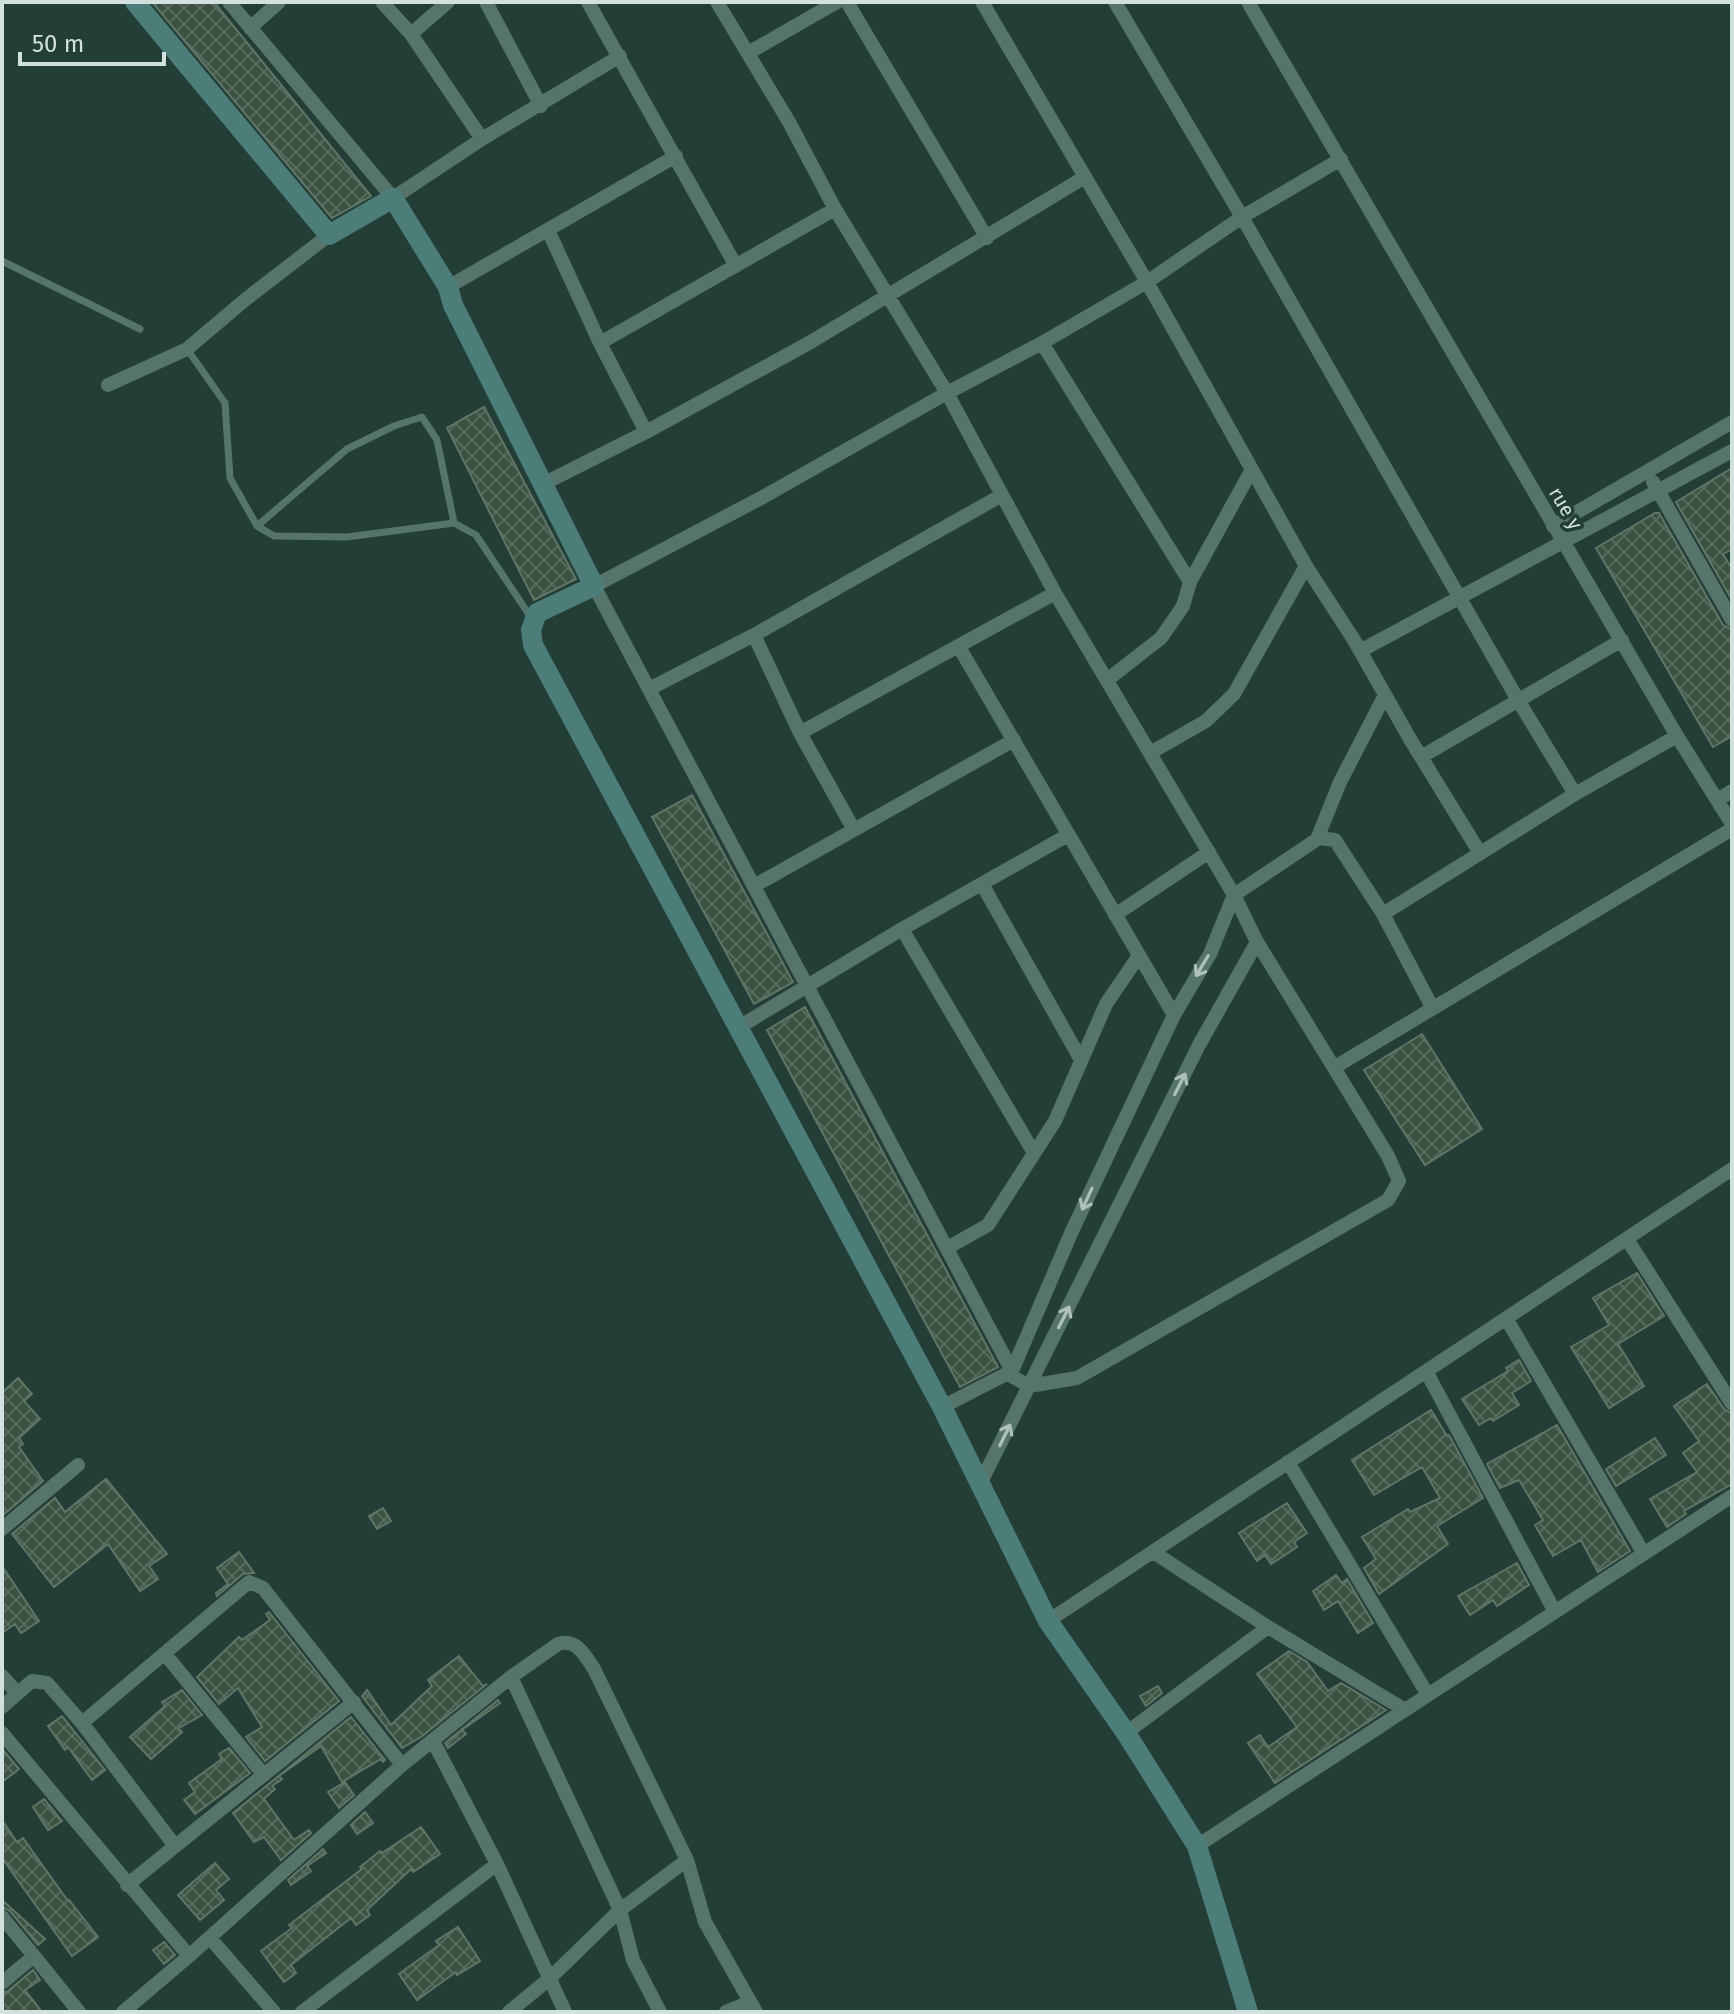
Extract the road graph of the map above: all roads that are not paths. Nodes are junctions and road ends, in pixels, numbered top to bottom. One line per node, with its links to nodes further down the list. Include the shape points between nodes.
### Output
1 (135, 2): 27 (street)
2 (229, 2): 14 (street)
3 (279, 2): 14 (street)
4 (382, 2): 15 (street)
5 (448, 2): 15 (street)
6 (486, 2): 18 (street)
7 (588, 2): 17 (street)
8 (717, 2): 16 (street)
9 (837, 2): 16 (street)
10 (847, 2): 28 (street)
11 (982, 2): 22 (street)
12 (1115, 2): 25 (street)
13 (1248, 2): 21 (street, rue y)
14 (250, 28): 23 (street)
15 (411, 34): 19 (street)
16 (748, 53): 24 (street)
17 (620, 56): 18 (street); 20 (street)
18 (541, 106): 19 (street)
19 (482, 139): 23 (street)
20 (676, 156): 26 (street); 30 (street)
21 (1341, 159): 25 (street); 50 (street, rue y)
22 (1085, 177): 28 (street); 31 (street)
23 (393, 198): 27 (street); 32 (street)
24 (835, 209): 30 (street); 33 (street)
25 (1242, 217): 31 (street); 56 (street)
26 (548, 230): 32 (street); 35 (street)
27 (329, 235): 37 (street)
28 (987, 238): 33 (street)
29 (2, 261): 34 (lane)
30 (736, 266): 35 (street)
31 (1147, 282): 36 (street); 43 (street)
32 (448, 287): 45 (street)
33 (887, 296): 39 (street); 41 (street)
34 (140, 329)
35 (600, 343): 41 (street)
36 (1042, 343): 39 (street); 53 (street)
37 (187, 349): 38 (street); 49 (lane, via 225,403 230,478)
38 (108, 385)
39 (947, 393): 47 (street); 54 (street)
40 (1732, 422): 44 (street)
41 (646, 432): 45 (street)
42 (1732, 451): 46 (street)
43 (1251, 471): 52 (street); 53 (street)
44 (1647, 472): 46 (street); 50 (street)
45 (541, 485): 54 (street)
46 (1657, 489): 51 (street); 57 (street)
47 (1002, 495): 55 (street); 59 (street)
48 (454, 523): 49 (lane, via 347,537 274,536); 49 (lane, via 437,440 422,417 347,449); 58 (lane, via 476,535)
49 (257, 526)
50 (1553, 526): 51 (street, rue y)
51 (1563, 543): 56 (street); 60 (street, rue y)
52 (1306, 566): 62 (street); 70 (street, via 1229,701 1206,721)
53 (1190, 582): 63 (street, via 1183,606 1161,638)
54 (594, 586): 58 (street, via 537,613); 64 (street)
55 (1055, 593): 61 (street); 63 (street)
56 (1459, 598): 62 (street); 66 (street)
57 (1732, 620)
58 (533, 621): 92 (street, via 533,645)
59 (754, 635): 64 (street); 67 (street)
60 (1622, 640): 66 (street); 68 (street, rue y)
61 (959, 647): 67 (street); 69 (street)
62 (1360, 651): 65 (street)
63 (1107, 680): 70 (street)
64 (649, 689): 82 (street)
65 (1385, 695): 71 (street); 78 (street)
66 (1518, 700): 71 (street); 73 (street)
67 (800, 733): 76 (street)
68 (1677, 736): 73 (street); 74 (street, rue y)
69 (1014, 740): 76 (street); 77 (street)
70 (1150, 753): 79 (street)
71 (1421, 757): 80 (street)
72 (1732, 791): 74 (street)
73 (1575, 794): 80 (street)
74 (1717, 800): 75 (street, rue y)
75 (1732, 827): 90 (street)
76 (854, 830): 82 (street)
77 (1068, 835): 81 (street); 85 (street)
78 (1317, 839): 83 (street); 84 (street, via 1335,840)
79 (1209, 852): 83 (street); 85 (street)
80 (1480, 853): 84 (street)
81 (982, 884): 86 (street); 93 (street)
82 (754, 886): 89 (street)
83 (1234, 895): 87 (street); 91 (street, one-way to 91, via 1210,954)
84 (1383, 914): 90 (street)
85 (1115, 915): 88 (street)
86 (902, 929): 89 (street); 95 (street)
87 (1257, 942): 94 (street); 102 (street, one-way to 87, via 1199,1045)
88 (1138, 957): 91 (street); 93 (street, via 1106,1004)
89 (807, 986): 92 (street); 98 (street)
90 (1432, 1007): 94 (street)
91 (1174, 1015): 101 (street, one-way to 101)
92 (739, 1027): 104 (street)
93 (1081, 1060): 95 (street, via 1055,1121)
94 (1335, 1067): 102 (street, via 1399,1181 1388,1200 1077,1378)
95 (1034, 1153): 98 (street, via 988,1225)
96 (1732, 1169): 97 (street)
97 (1627, 1239): 99 (street); 103 (street)
98 (947, 1248): 101 (street)
99 (1506, 1318): 100 (street); 111 (street)
100 (1426, 1371): 105 (street); 112 (street)
101 (1010, 1372): 102 (street); 104 (street)
102 (1029, 1386): 107 (street, one-way to 102)
103 (1732, 1404)
104 (942, 1407): 107 (street)
105 (1288, 1462): 110 (street); 119 (street)
106 (78, 1465): 109 (street)
107 (980, 1484): 113 (street)
108 (1732, 1496): 111 (street)
109 (2, 1529)
110 (1153, 1552): 113 (street); 114 (street)
111 (1644, 1554): 112 (street)
112 (1555, 1612): 119 (street)
113 (1048, 1621): 125 (street)
114 (1268, 1627): 122 (street); 125 (street)
115 (165, 1654): 120 (street, via 249,1582 263,1588); 123 (street); 128 (street)
116 (2, 1676): 118 (street)
117 (511, 1677): 126 (street); 131 (street, via 558,1644 574,1644 583,1652); 134 (street)
118 (17, 1693): 121 (street); 123 (street, via 32,1681 47,1683)
119 (1428, 1695): 122 (street)
120 (354, 1702): 127 (street); 128 (street)
121 (2, 1707)
122 (1405, 1710): 130 (street)
123 (82, 1723): 129 (street)
124 (2, 1733): 133 (street)
125 (1126, 1733): 130 (street)
126 (433, 1741): 127 (street); 132 (street)
127 (402, 1765): 136 (street)
128 (263, 1774): 129 (street)
129 (175, 1846): 133 (street)
130 (1197, 1846): 150 (street)
131 (687, 1860): 134 (street); 141 (street, via 705,1922)
132 (497, 1864): 139 (street); 145 (street)
133 (127, 1885): 138 (street)
134 (620, 1910): 139 (street); 148 (street, via 633,1960)
135 (2, 1917): 137 (street)
136 (210, 1938): 138 (street); 144 (street)
137 (34, 1956): 140 (street); 142 (street)
138 (189, 1956): 143 (street)
139 (549, 1979): 146 (street); 147 (street)
140 (2, 1983)
141 (753, 2007): 149 (street)
142 (79, 2012)
143 (123, 2012)
144 (274, 2012)
145 (302, 2012)
146 (509, 2012)
147 (565, 2012)
148 (660, 2012)
149 (726, 2012)
150 (1248, 2012)

